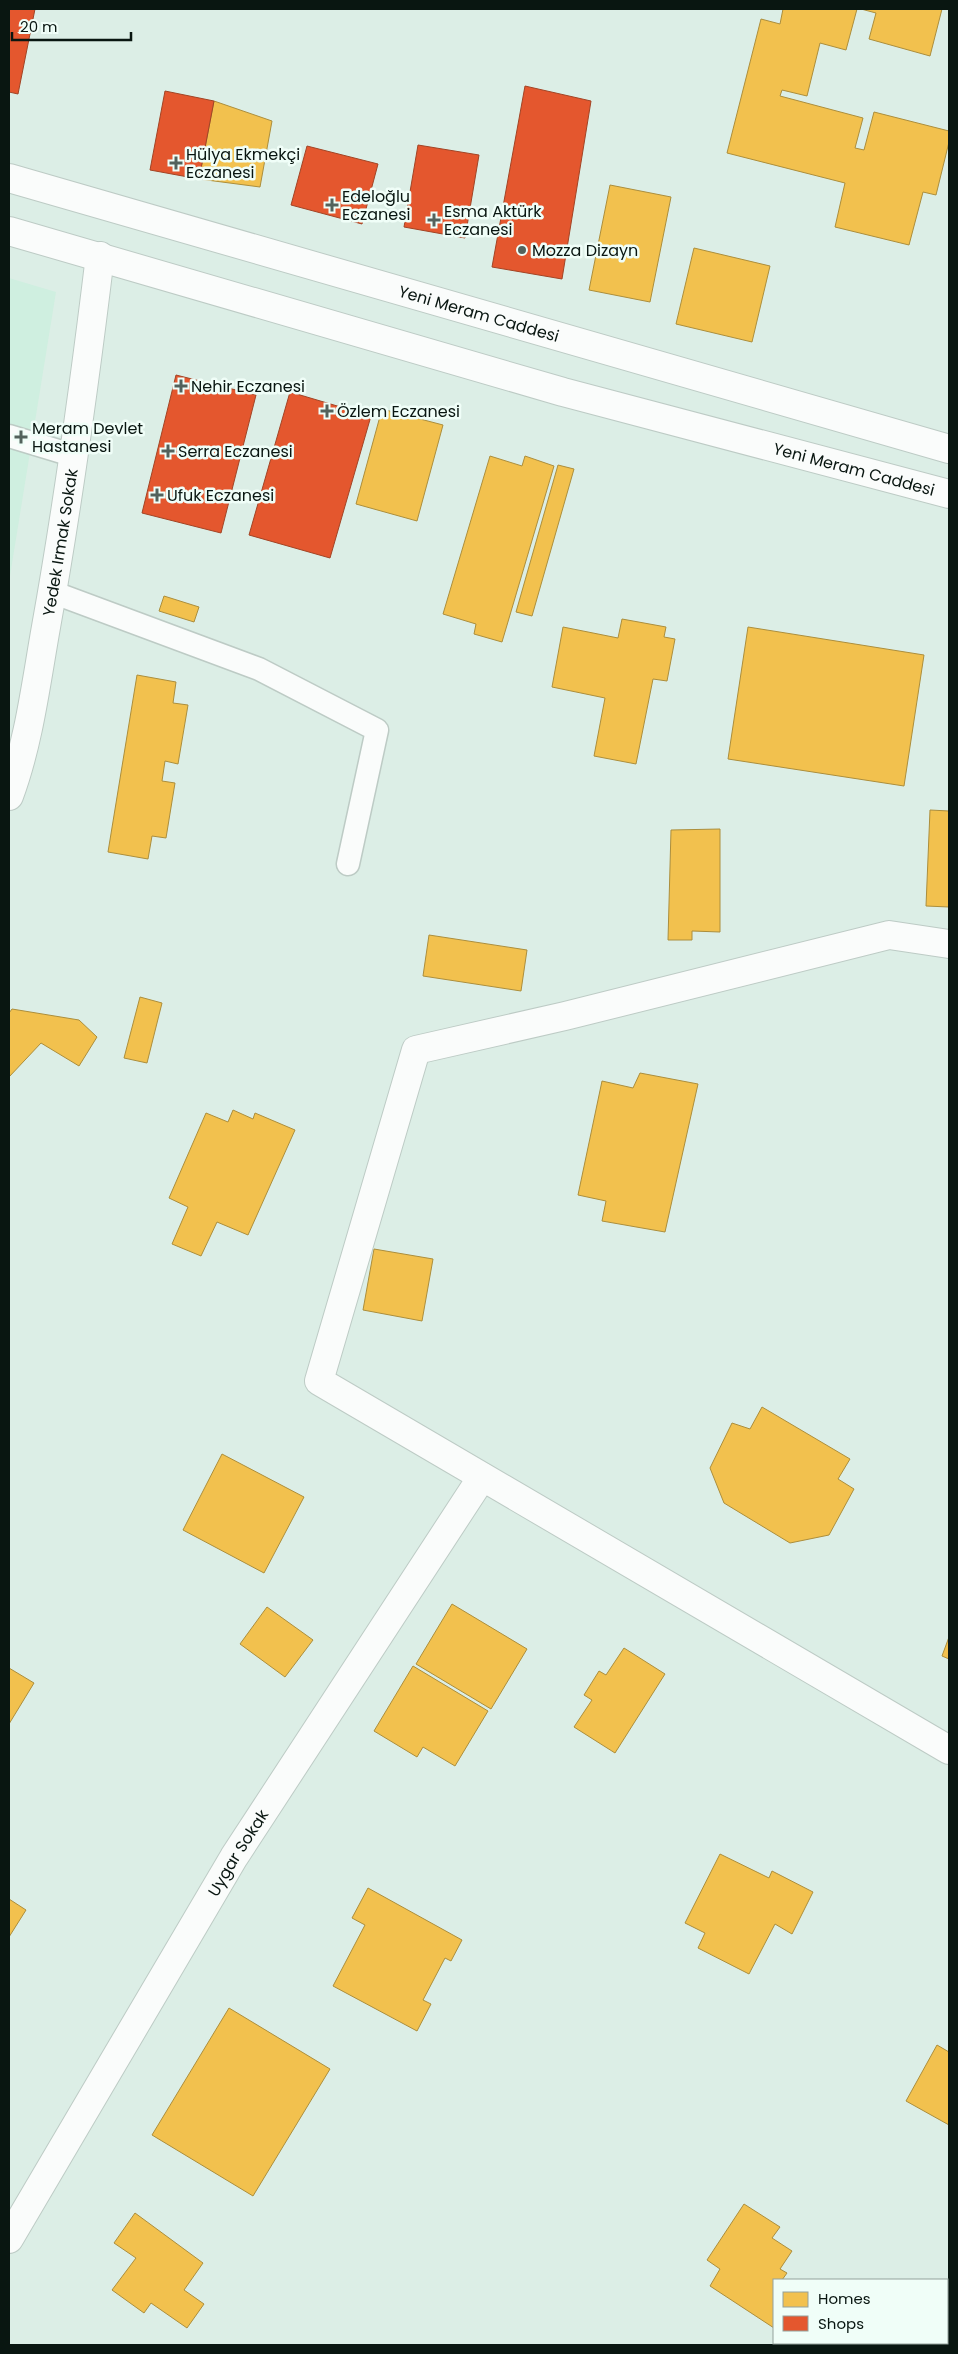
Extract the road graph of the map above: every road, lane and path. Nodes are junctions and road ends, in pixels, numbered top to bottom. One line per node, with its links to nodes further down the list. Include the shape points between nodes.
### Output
1 (9, 178): 5 (street, Yeni Meram Caddesi)
2 (9, 231): 3 (street, Yeni Meram Caddesi)
3 (100, 256): 6 (street, Yedek Irmak Sokak); 7 (street, Yeni Meram Caddesi, via 563,392)
4 (9, 436): 6 (lane)
5 (949, 449)
6 (76, 456): 8 (street, Yedek Irmak Sokak)
7 (949, 494)
8 (52, 592): 9 (street, Yedek Irmak Sokak, via 29,720); 10 (lane, via 259,670 376,730)
9 (9, 796)
10 (348, 864)
11 (949, 944): 12 (street, via 889,935 416,1050 319,1381)
12 (482, 1477): 13 (street); 14 (street, Uygar Sokak, via 234,1857)
13 (949, 1750)
14 (9, 2239)

